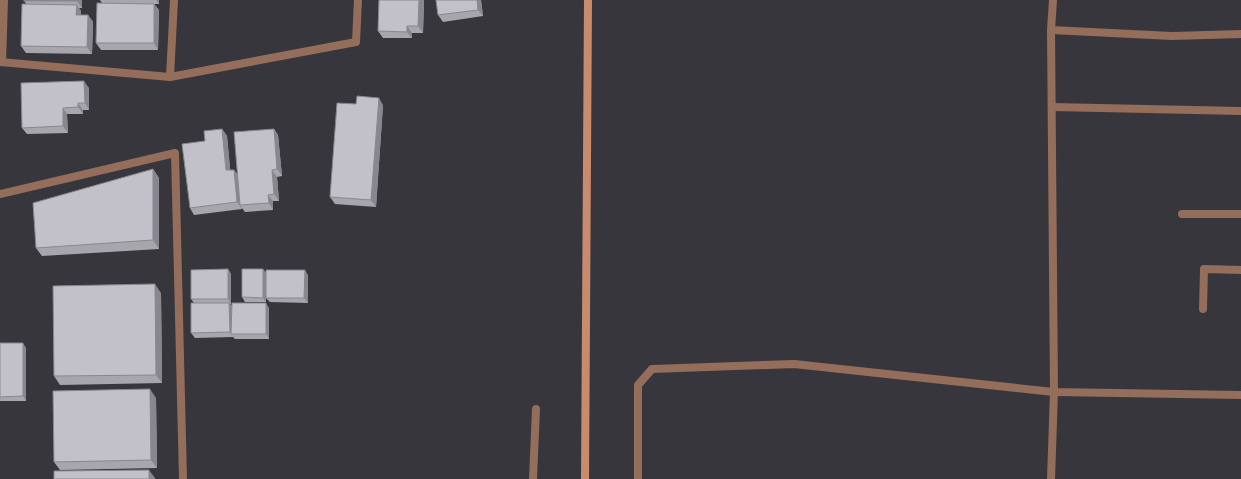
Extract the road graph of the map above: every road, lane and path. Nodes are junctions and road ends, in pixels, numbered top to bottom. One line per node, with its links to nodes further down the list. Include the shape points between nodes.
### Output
1 (4, 0): 8 (street)
2 (174, 0): 9 (street)
3 (358, 0): 9 (street, via 356,42)
4 (588, 0): 22 (main road)
5 (1053, 0): 6 (street)
6 (1051, 30): 7 (street, via 1172,36); 10 (street)
7 (1241, 34)
8 (1, 62): 9 (street)
9 (170, 77)
10 (1052, 107): 11 (street); 17 (street)
11 (1241, 111)
12 (0, 194): 20 (street, via 174,153)
13 (1182, 214): 14 (street)
14 (1241, 214)
15 (1241, 270): 16 (street, via 1204,269)
16 (1203, 309)
17 (1054, 392): 18 (street); 23 (street, via 794,364 652,369 638,385); 24 (street)
18 (1241, 395)
19 (536, 409): 21 (street)
20 (183, 479)
21 (533, 479)
22 (585, 479)
23 (638, 479)
24 (1051, 479)

